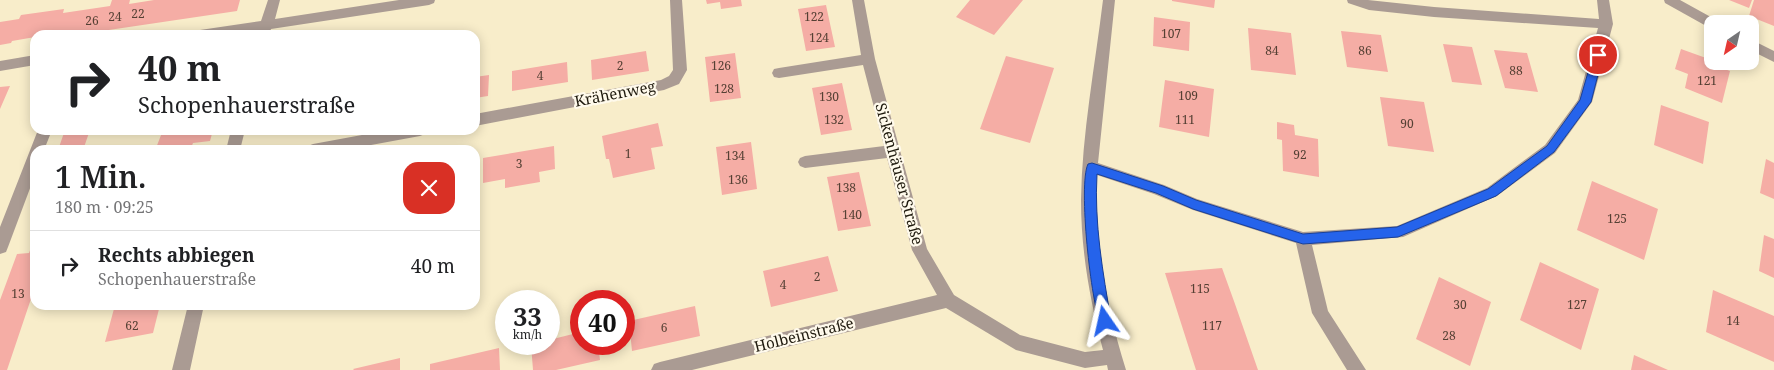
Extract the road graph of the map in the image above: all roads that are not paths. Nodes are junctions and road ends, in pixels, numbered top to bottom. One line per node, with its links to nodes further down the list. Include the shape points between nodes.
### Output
1 (274, 0): 11 (street)
2 (429, 0): 11 (street)
3 (676, 0): 18 (street, Krähenweg, via 680,70 674,80 664,85)
4 (858, 0): 14 (street, Sickenhäuser Straße)
5 (1109, 0): 23 (street)
6 (1353, 0): 10 (street, via 1368,5 1434,12)
7 (1603, 0): 10 (street)
8 (1670, 0): 9 (street)
9 (1704, 19)
10 (1606, 24): 25 (street, via 1585,102 1550,149 1492,192 1398,232)
11 (264, 30)
12 (1759, 49): 13 (street)
13 (1774, 57)
14 (868, 59): 17 (street); 21 (street, Sickenhäuser Straße)
15 (30, 61): 16 (street)
16 (0, 66)
17 (779, 73)
18 (480, 119)
19 (393, 135): 20 (street)
20 (340, 145)
21 (893, 151): 22 (street); 27 (street, Sickenhäuser Straße, via 920,250)
22 (805, 162)
23 (1092, 168): 25 (street); 29 (street, via 1089,202 1093,253)
24 (30, 169): 26 (street)
25 (1303, 239): 32 (street, via 1320,313)
26 (0, 247)
27 (948, 300): 29 (street, Sickenhäuser Straße, via 1016,342 1085,360); 31 (street, Holbeinstraße)
28 (195, 310): 30 (street)
29 (1115, 364)
30 (181, 370)
31 (660, 370)
32 (1356, 370)

